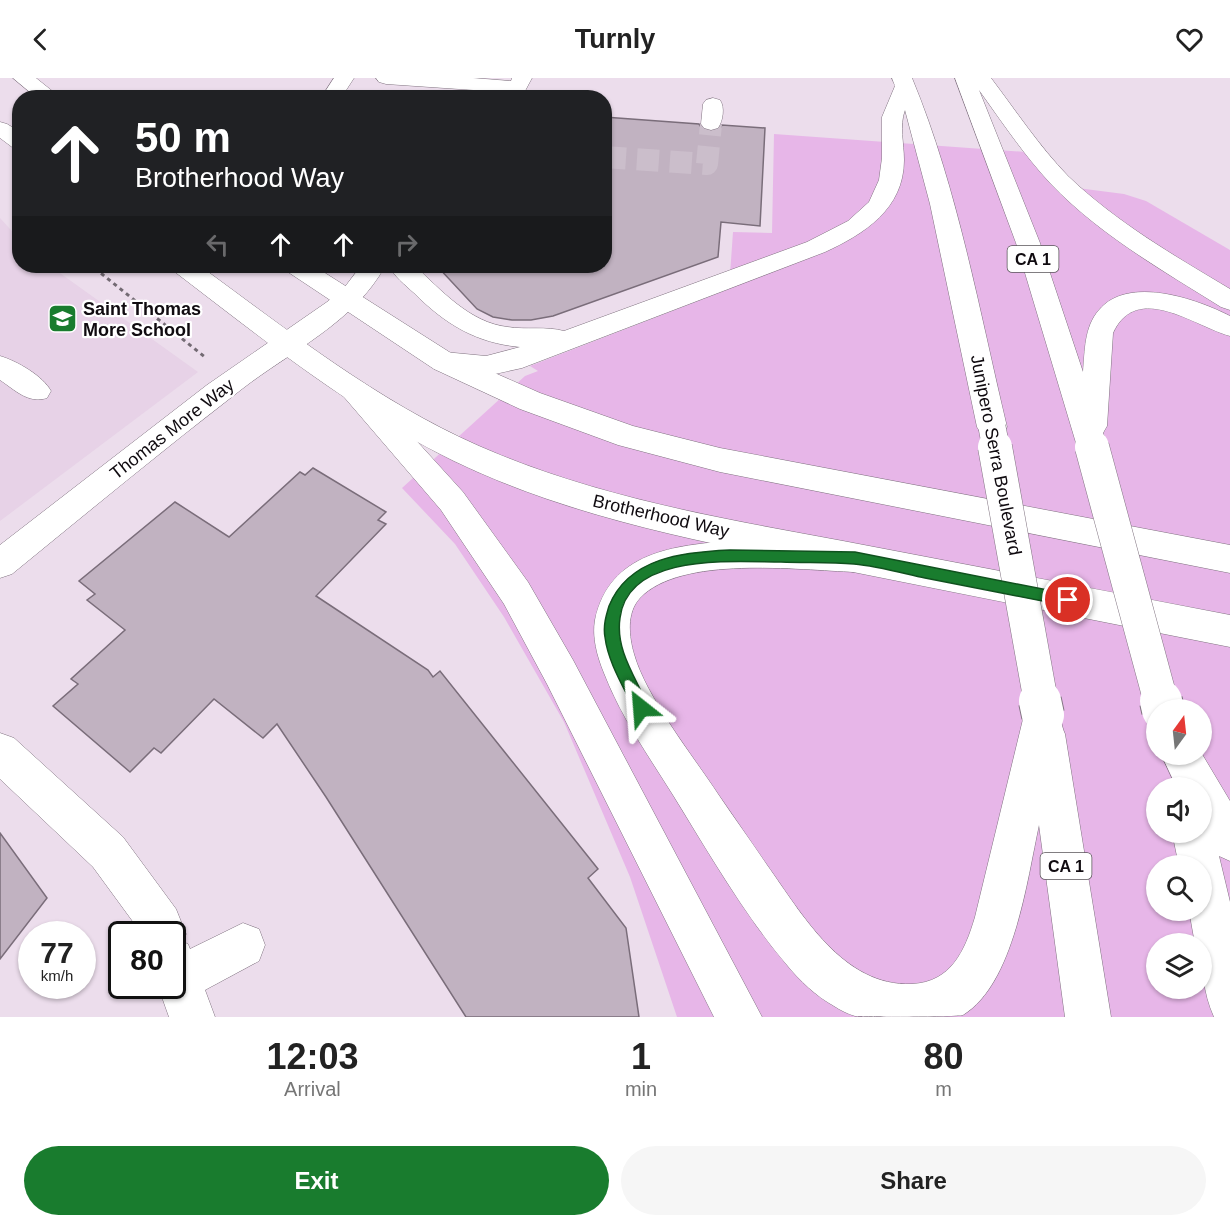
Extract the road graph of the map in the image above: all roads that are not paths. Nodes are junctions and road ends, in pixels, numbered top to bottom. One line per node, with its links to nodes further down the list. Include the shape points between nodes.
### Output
1 (23, 78): 7 (main road)
2 (386, 78): 6 (main road)
3 (965, 78): 23 (main road, CA 1, via 1028,243)
4 (981, 78): 15 (main road, via 1046,164 1087,205 1142,246)
5 (904, 83): 17 (main road, via 892,116 893,165 889,188 865,221 816,247); 29 (main road, Junipero Serra Boulevard / CA 1, bridge, via 942,204 992,427)
6 (518, 88)
7 (40, 90)
8 (713, 104): 9 (main road)
9 (711, 124)
10 (193, 273): 18 (main road, Brotherhood Way)
11 (308, 273): 14 (main road)
12 (370, 273): 14 (main road, Thomas More Way, via 364,284)
13 (407, 273): 17 (main road, via 448,312 484,332 534,339)
14 (347, 299): 18 (main road, Thomas More Way); 19 (main road)
15 (1230, 301)
16 (1230, 327): 23 (main road, via 1167,303 1137,302 1115,309 1100,333)
17 (597, 329): 19 (main road, via 502,364)
18 (286, 342): 21 (main road, Brotherhood Way); 26 (main road, Thomas More Way)
19 (444, 362): 25 (main road, via 540,405 674,450)
20 (0, 366): 22 (main road)
21 (354, 390): 24 (main road, Brotherhood Way, via 458,449 568,493 660,518); 38 (main road, via 452,501 516,593)
22 (37, 392)
23 (1091, 443): 28 (main road, CA 1, bridge)
24 (855, 558): 27 (main road, Brotherhood Way); 29 (main road, via 720,556 657,566 628,585 612,616 616,653 635,697 715,827 790,932 814,962 840,984 869,1000 896,1008 925,1007 950,997 972,976 994,930)
25 (1230, 559)
26 (0, 564)
27 (1230, 631)
28 (1160, 699)
29 (1043, 715): 39 (main road, Junipero Serra Boulevard / CA 1)
30 (0, 752): 34 (main road, via 108,852)
31 (1212, 809): 32 (main road)
32 (1230, 840)
33 (1212, 918): 37 (main road)
34 (159, 921)
35 (243, 945): 36 (main road)
36 (186, 982)
37 (1230, 1000)
38 (739, 1017)
39 (1088, 1017)

